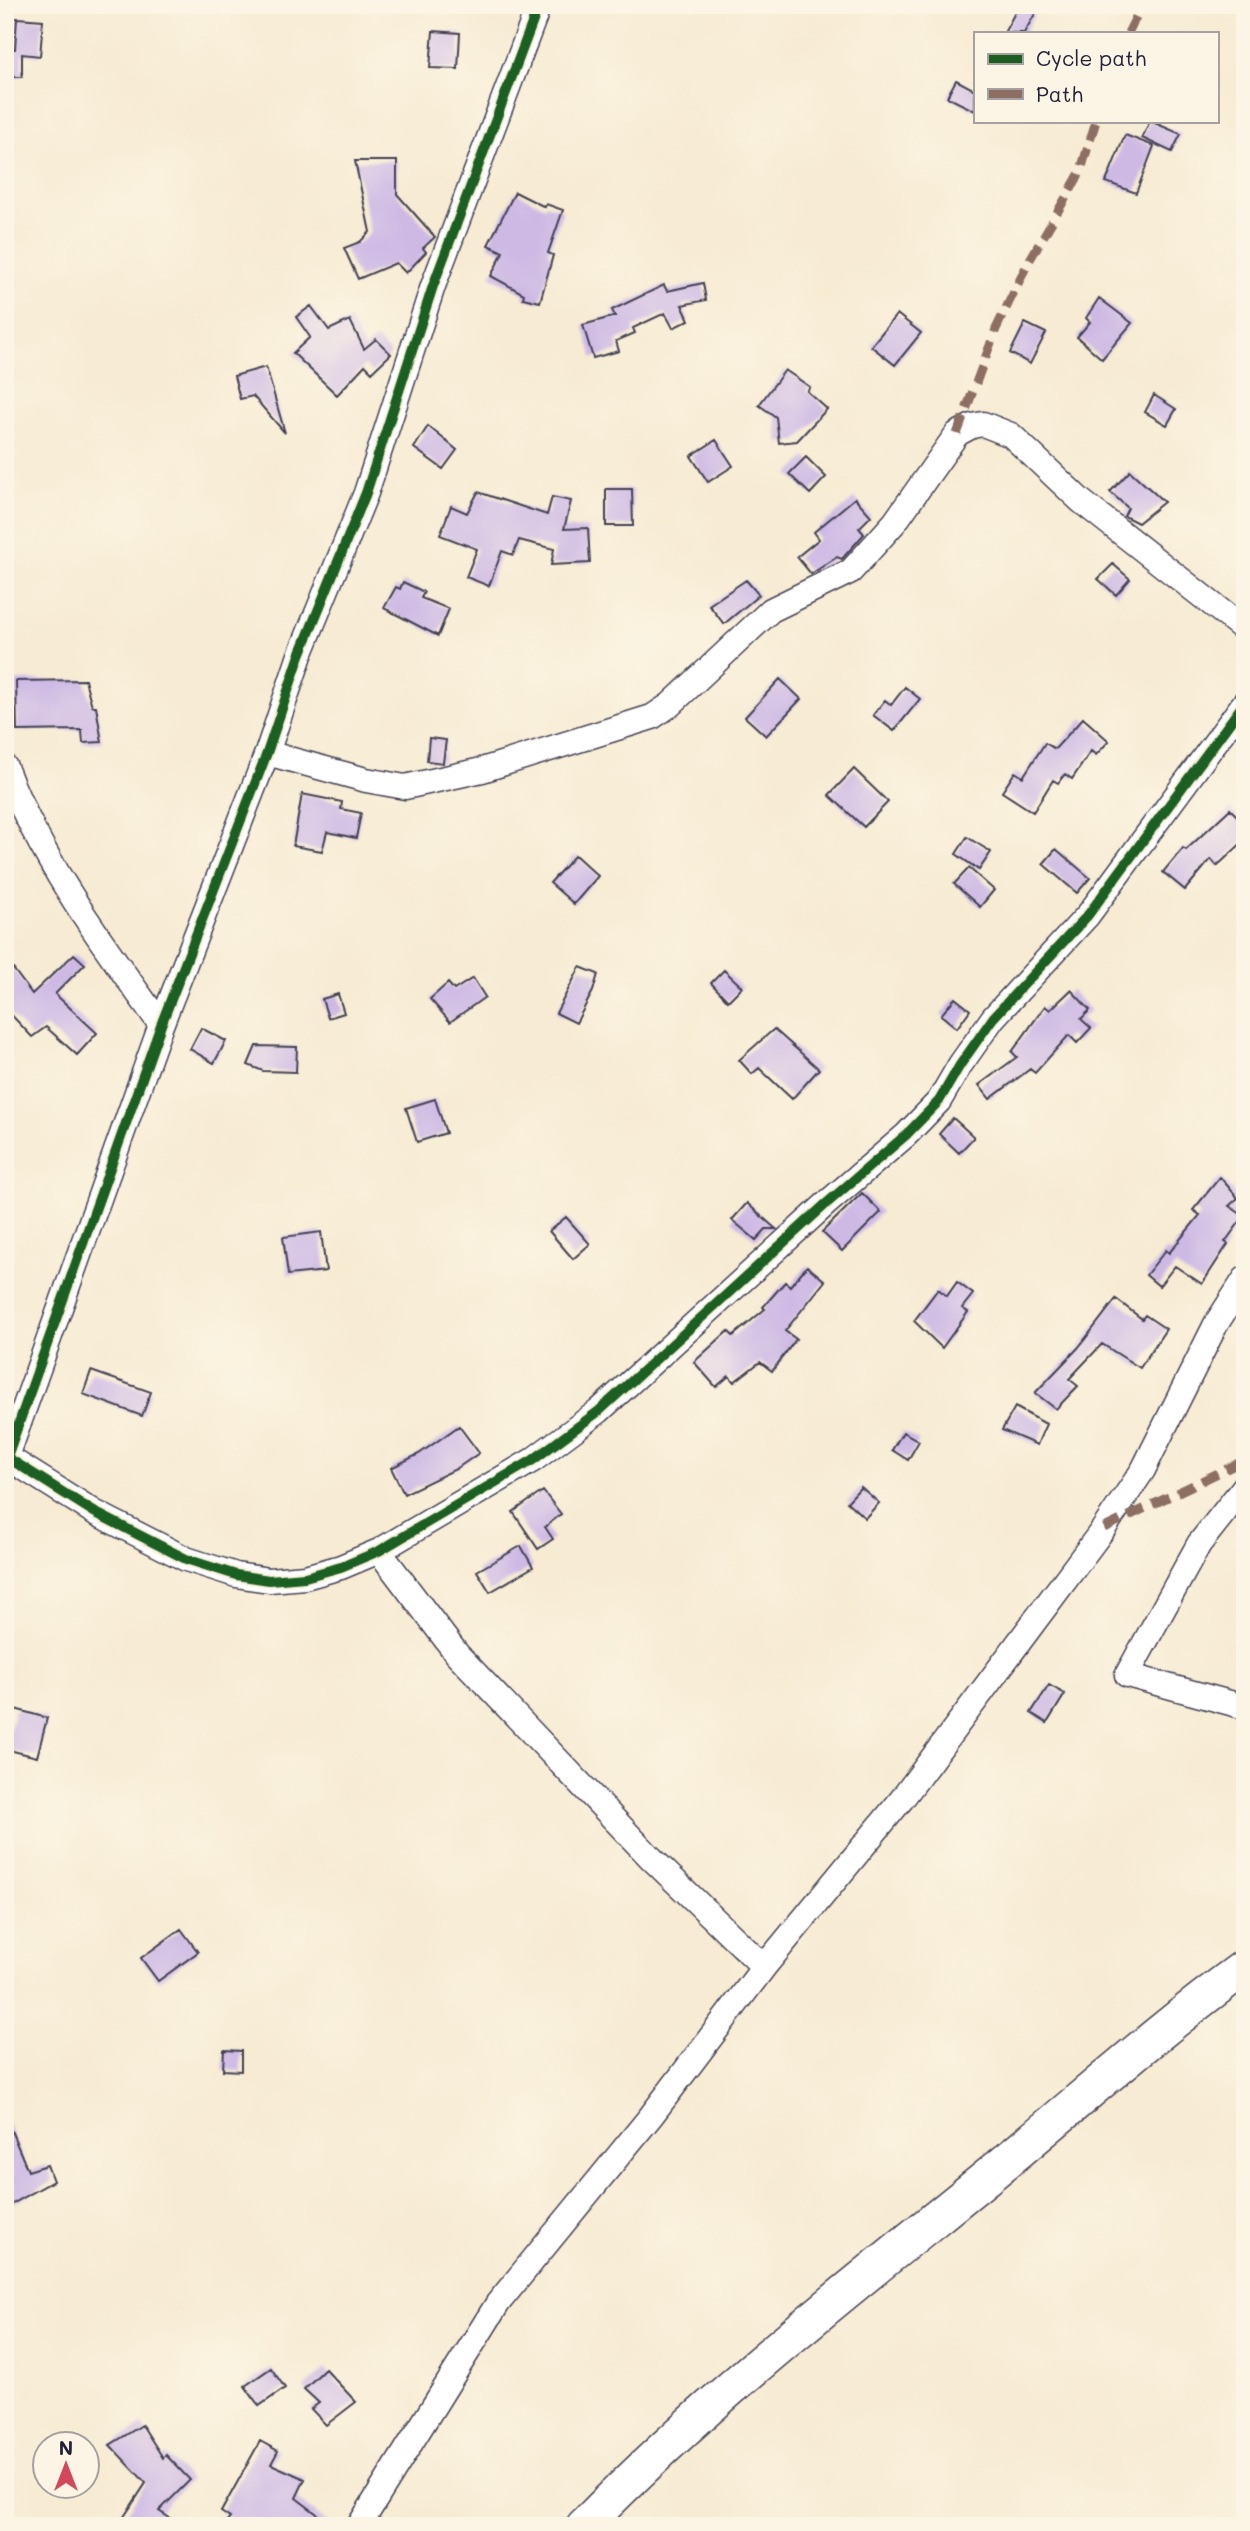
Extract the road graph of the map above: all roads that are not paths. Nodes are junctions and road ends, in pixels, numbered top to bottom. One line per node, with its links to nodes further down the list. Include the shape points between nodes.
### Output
1 (539, 5): 4 (street, via 433,286 366,493 300,655)
2 (1245, 630): 4 (street, via 1082,501 1011,435 984,424 957,434 895,522 851,571 771,611 652,717 482,770 405,787)
3 (1245, 702): 10 (street, via 1088,915 993,1018 939,1101 906,1136 599,1411 533,1460)
4 (267, 753): 6 (street)
5 (5, 767): 6 (street, via 50,860 91,928)
6 (161, 1025): 8 (street)
7 (1245, 1279): 13 (street, via 1216,1324 1143,1470 1104,1528 902,1799)
8 (6, 1458): 10 (street, via 174,1554 236,1575 269,1580 305,1577)
9 (1245, 1486): 11 (street, via 1199,1544 1127,1675)
10 (379, 1551): 13 (street, via 457,1654 649,1856)
11 (1245, 1707)
12 (1245, 1966): 15 (main road, via 740,2378)
13 (764, 1968): 14 (street, via 651,2116 498,2303)
14 (359, 2526)
15 (584, 2526)

